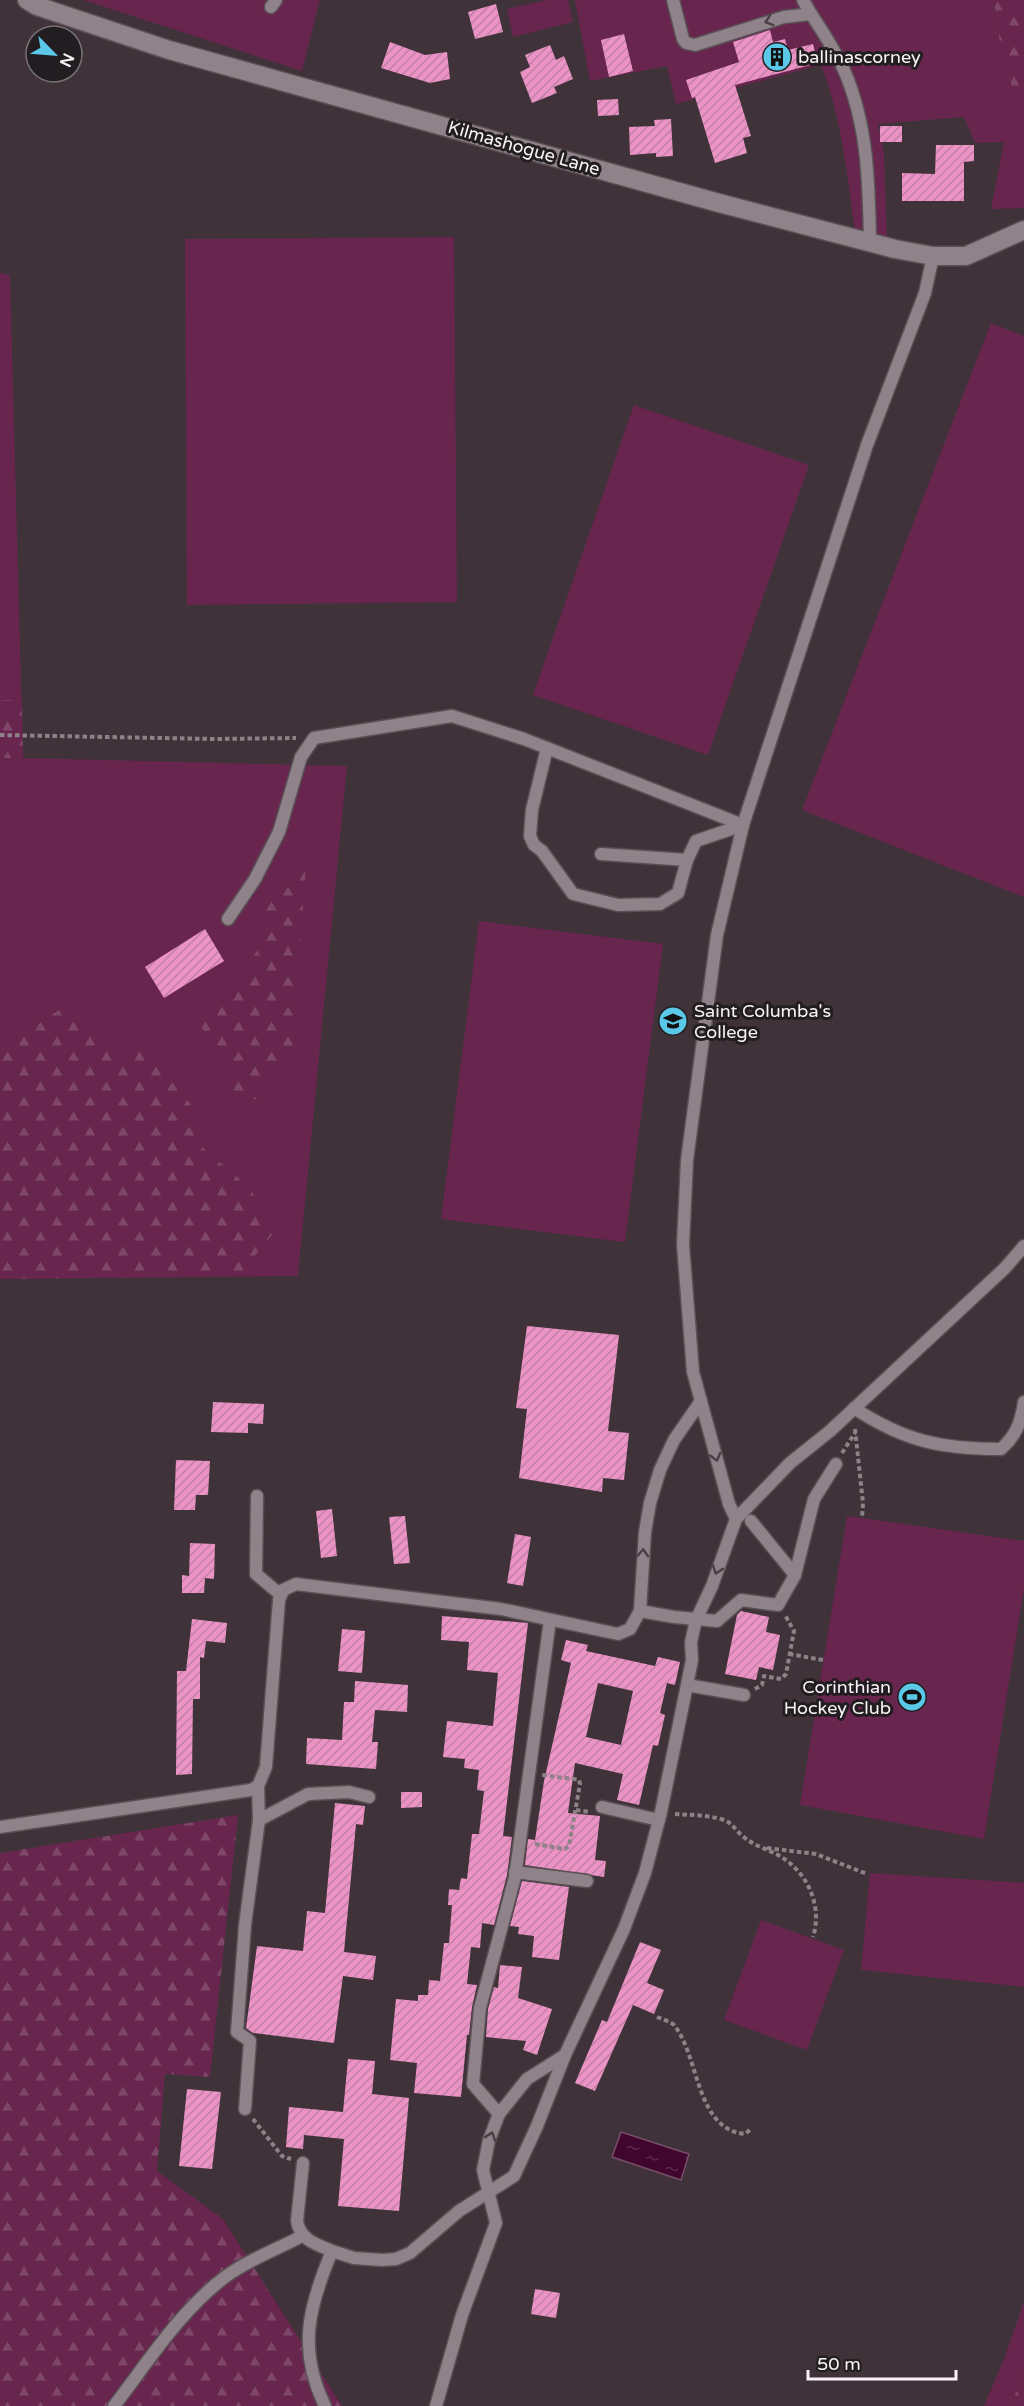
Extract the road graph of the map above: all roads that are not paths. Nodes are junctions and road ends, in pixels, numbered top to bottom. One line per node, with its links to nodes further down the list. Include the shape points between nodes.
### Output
1 (27, 0): 6 (street, Kilmashogue Lane, via 169,50)
2 (673, 0): 4 (lane, one-way to 2, via 784,17 695,45 683,39)
3 (803, 0): 4 (lane)
4 (811, 14): 6 (lane, via 845,72 859,114 865,145)
5 (1024, 230): 7 (street, Kilmashogue Lane, via 966,256)
6 (870, 243): 7 (street, Kilmashogue Lane)
7 (933, 256): 9 (lane, via 925,293 867,445)
8 (547, 748): 9 (lane); 11 (lane, via 530,836 573,894 618,905 660,904 678,893); 12 (lane, via 452,716 314,738 301,757 279,832 255,879)
9 (742, 825): 11 (lane, via 696,841); 14 (lane, via 717,935 687,1160 683,1245 693,1372)
10 (601, 854): 11 (lane)
11 (687, 860)
12 (228, 919)
13 (1024, 1245): 16 (lane, via 1005,1268)
14 (701, 1401): 19 (lane, one-way to 19); 23 (lane, one-way to 14, via 650,1503 674,1440)
15 (1024, 1402): 16 (lane, via 1013,1438 1001,1449 966,1449 906,1437)
16 (854, 1408): 19 (lane, via 790,1463)
17 (836, 1464): 21 (lane, via 814,1499)
18 (257, 1496): 22 (lane, via 256,1574)
19 (736, 1519): 25 (lane, one-way to 25)
20 (751, 1521): 21 (lane)
21 (795, 1575): 25 (lane, via 778,1605 741,1600 717,1621)
22 (281, 1595): 24 (lane, via 296,1584 501,1609); 28 (lane, via 266,1767)
23 (640, 1611): 24 (lane, via 630,1629 618,1634); 25 (lane)
24 (550, 1620): 34 (lane)
25 (696, 1620): 26 (lane)
26 (687, 1685): 27 (lane); 31 (lane)
27 (744, 1695)
28 (258, 1786): 32 (lane); 33 (lane)
29 (369, 1797): 32 (lane, via 349,1792 308,1794)
30 (598, 1810): 31 (lane)
31 (660, 1816): 36 (lane, via 645,1873 624,1929)
32 (259, 1820): 37 (lane, via 245,1925 237,2032 250,2041)
33 (0, 1827)
34 (515, 1872): 35 (lane); 38 (lane, via 480,2008 473,2084)
35 (587, 1881)
36 (565, 2055): 38 (lane, via 527,2079); 40 (lane, via 514,2176)
37 (245, 2109)
38 (500, 2114): 40 (lane, one-way to 38, via 483,2170)
39 (303, 2163): 41 (lane, via 297,2221)
40 (488, 2193): 42 (lane, via 459,2211 422,2245 396,2259 367,2260); 45 (lane, via 496,2223 462,2316)
41 (302, 2236): 42 (lane); 43 (lane, via 255,2258 198,2300)
42 (332, 2251): 44 (lane, via 316,2289 308,2329 310,2361)
43 (114, 2406)
44 (325, 2406)
45 (436, 2406)

